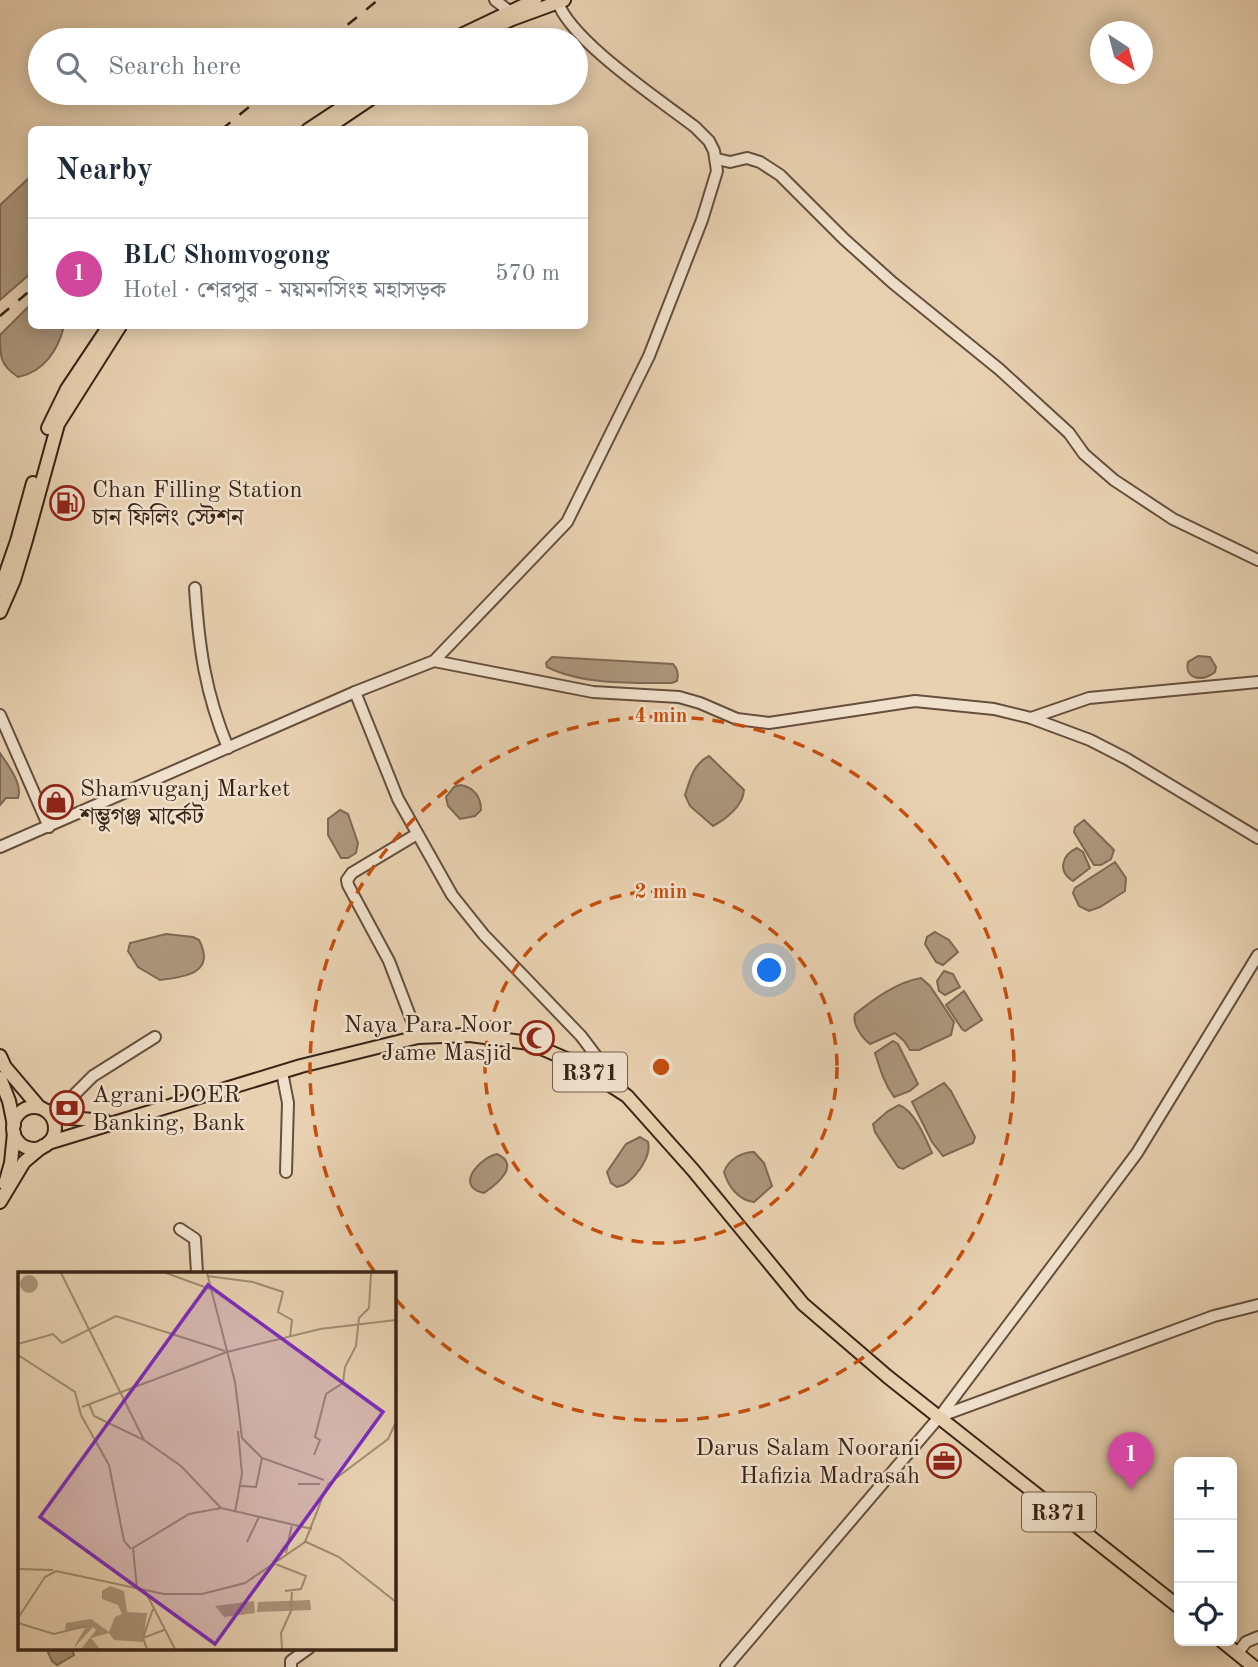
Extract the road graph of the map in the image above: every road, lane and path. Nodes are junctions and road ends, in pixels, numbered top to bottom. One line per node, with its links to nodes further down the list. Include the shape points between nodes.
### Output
1 (495, 0): 4 (street)
2 (535, 0): 4 (main road)
3 (559, 1): 6 (main road); 7 (street)
4 (509, 11): 5 (main road)
5 (475, 28)
6 (493, 28)
7 (576, 28)
8 (588, 41): 13 (street, via 695,127 709,141)
9 (346, 105): 11 (main road)
10 (361, 105): 12 (main road)
11 (314, 126)
12 (330, 126)
13 (717, 159): 16 (street, via 747,158 780,175 893,283 999,369 1114,480 1172,519); 20 (street, via 715,183 668,313 567,522)
14 (107, 329): 17 (main road, via 49,425)
15 (118, 329): 19 (main road, via 58,424 14,580)
16 (1258, 560)
17 (2, 582)
18 (195, 588): 25 (street, via 202,665 211,706)
19 (0, 612)
20 (434, 661): 22 (street); 24 (street, via 593,692 678,696 748,722 769,723 915,701 994,709)
21 (1258, 682): 24 (street, via 1089,698)
22 (355, 692): 25 (street); 27 (street)
23 (0, 716): 26 (street)
24 (1031, 718): 28 (street, via 1127,758)
25 (228, 748): 26 (street)
26 (49, 827): 29 (street)
27 (417, 835): 32 (street, via 347,880 389,961); 35 (street, via 452,895 484,935 581,1036)
28 (1258, 838)
29 (0, 847)
30 (1258, 955): 45 (street, via 1137,1153)
31 (156, 1037): 36 (street)
32 (418, 1037): 34 (main road, R371); 35 (main road, R371, via 470,1035 529,1043 576,1063)
33 (2, 1067): 36 (main road); 38 (main road)
34 (282, 1072): 37 (main road, R371); 40 (street, via 288,1103)
35 (627, 1096): 45 (main road, R371, via 803,1304)
36 (47, 1111): 37 (main road, R371); 38 (main road, via 32,1107 20,1113); 39 (main road, via 55,1126)
37 (116, 1122): 39 (main road, R371)
38 (14, 1129): 39 (main road, via 25,1146); 41 (main road, via 11,1163)
39 (46, 1144): 41 (main road, R371, via 24,1162)
40 (286, 1172)
41 (0, 1201)
42 (180, 1229): 43 (street, via 195,1239)
43 (197, 1272)
44 (1258, 1305): 45 (street, via 1214,1315)
45 (940, 1416): 46 (main road, R371); 52 (street)
46 (1174, 1603)
47 (1258, 1637): 50 (street, via 1246,1642)
48 (1228, 1646): 50 (main road)
49 (306, 1650): 51 (street, via 291,1661)
50 (1238, 1654): 53 (main road)
51 (291, 1667)
52 (726, 1667)
53 (1254, 1667)

